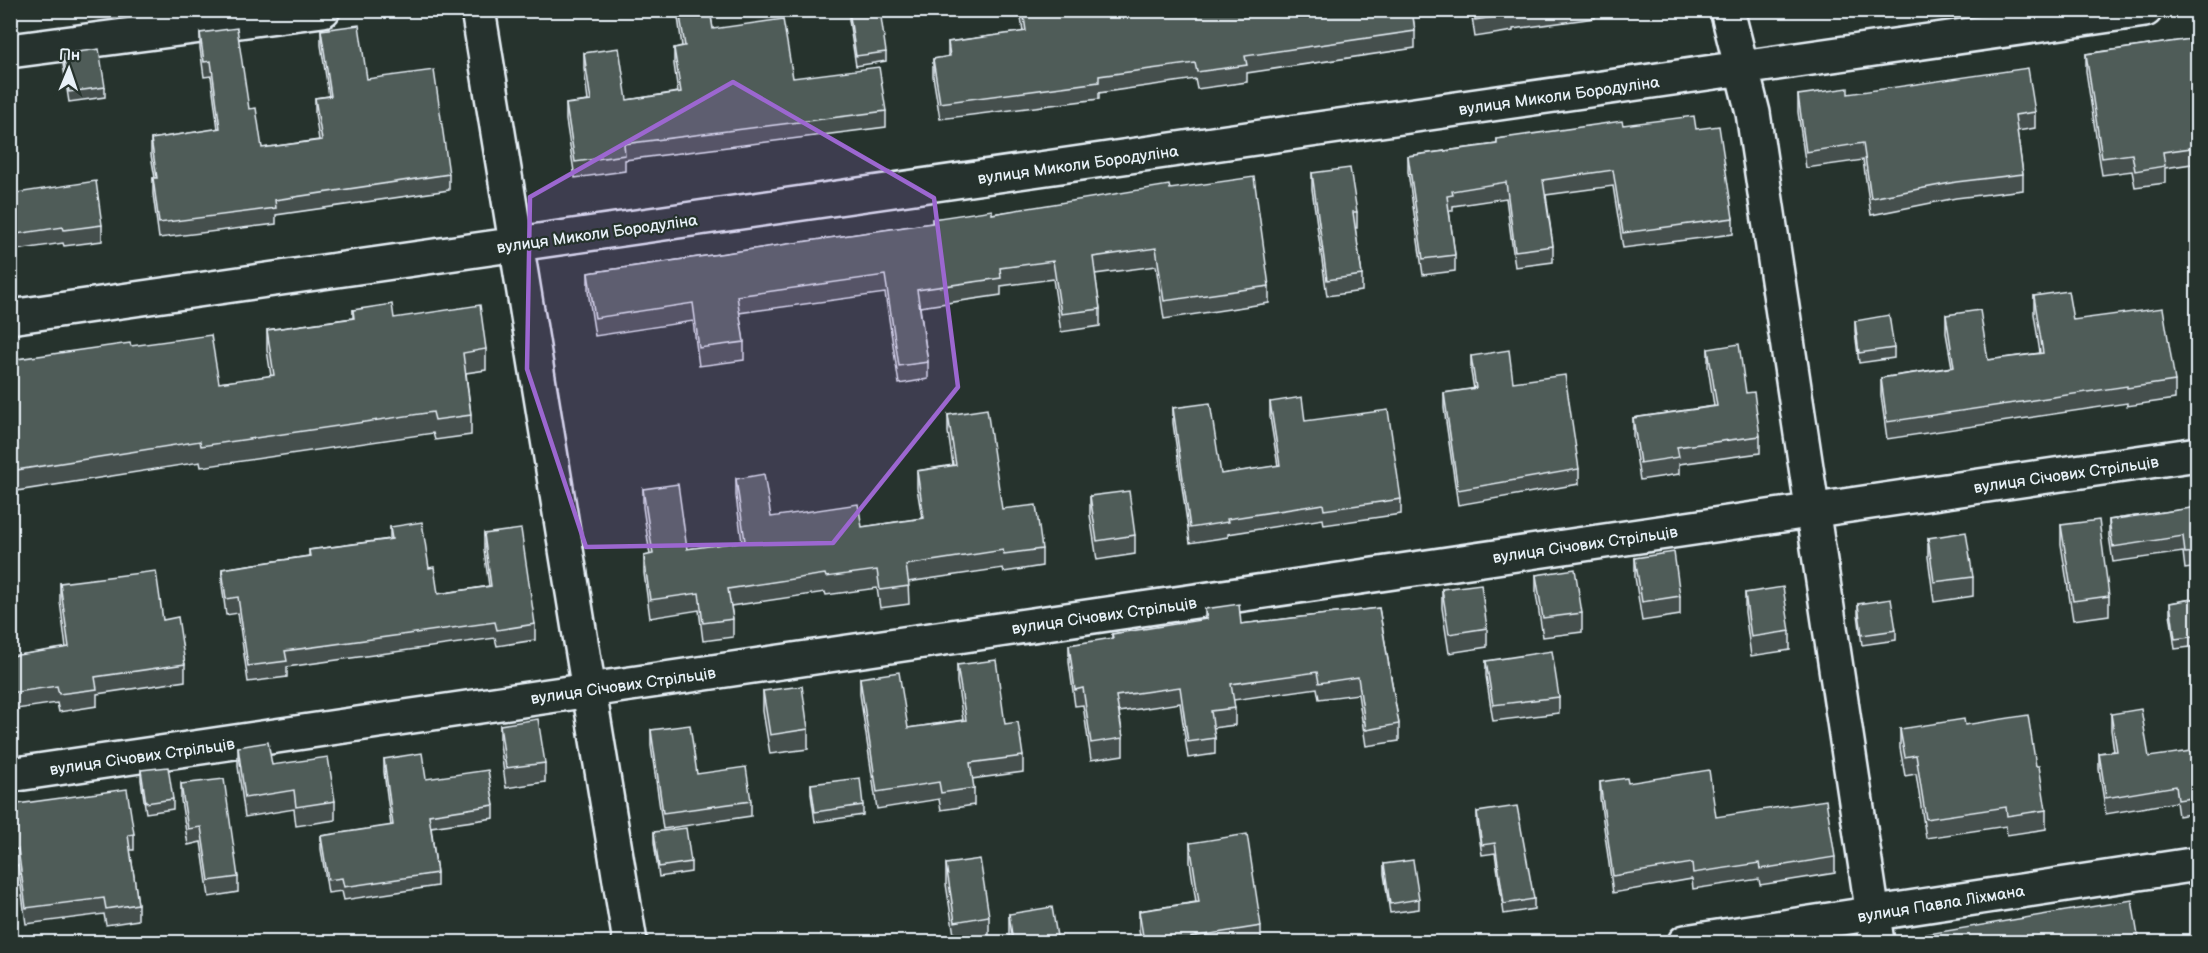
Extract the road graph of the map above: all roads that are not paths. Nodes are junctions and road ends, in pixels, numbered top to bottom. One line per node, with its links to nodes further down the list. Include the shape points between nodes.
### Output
1 (323, 10): 5 (street)
2 (478, 10): 7 (street)
3 (1727, 10): 6 (street)
4 (2145, 10): 6 (street, вулиця Миколи Бородуліна)
5 (10, 51)
6 (1743, 68): 7 (street, вулиця Миколи Бородуліна); 10 (street, via 1753,113)
7 (516, 245): 8 (street, вулиця Миколи Бородуліна); 11 (street)
8 (10, 317)
9 (2198, 454): 10 (street, вулиця Січових Стрільців)
10 (1811, 511): 11 (street, вулиця Січових Стрільців); 14 (street)
11 (589, 690): 12 (street, вулиця Січових Стрільців); 15 (street)
12 (10, 775)
13 (2198, 864): 14 (street, вулиця Павла Ліхмана)
14 (1875, 928): 16 (street, вулиця Павла Ліхмана)
15 (630, 942)
16 (1685, 942)

